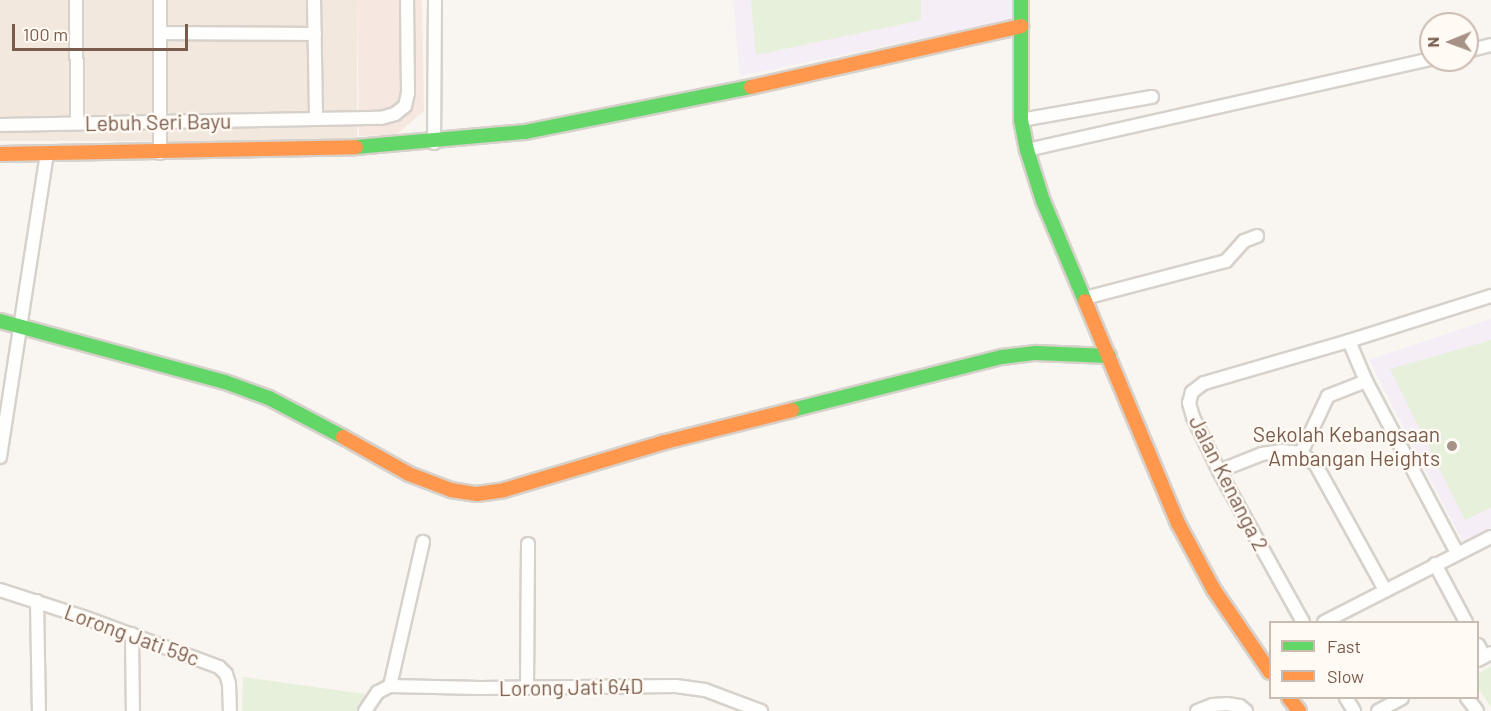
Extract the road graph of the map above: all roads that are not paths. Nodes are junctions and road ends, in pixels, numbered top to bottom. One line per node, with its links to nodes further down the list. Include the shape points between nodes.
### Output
1 (76, 0): 15 (street)
2 (160, 0): 8 (street)
3 (315, 0): 9 (street)
4 (407, 0): 12 (street, Lebuh Seri Bayu, via 405,106 381,118)
5 (435, 0): 17 (street)
6 (1022, 0): 7 (street)
7 (1021, 26): 13 (street); 17 (street, via 726,93 525,132)
8 (160, 33): 9 (street); 14 (street)
9 (315, 34): 12 (street)
10 (1419, 62): 18 (street)
11 (1152, 97): 13 (street)
12 (316, 119): 14 (street, Lebuh Seri Bayu)
13 (1021, 120): 18 (street)
14 (160, 122): 15 (street, Lebuh Seri Bayu); 20 (street)
15 (77, 123): 16 (street, Lebuh Seri Bayu)
16 (0, 125)
17 (434, 142): 20 (street, via 320,150)
18 (1026, 150): 24 (street)
19 (47, 153): 20 (street); 21 (street); 26 (street)
20 (160, 153)
21 (0, 154)
22 (1257, 236): 24 (street, via 1244,241 1226,261)
23 (1491, 296): 27 (street)
24 (1084, 298): 28 (street)
25 (0, 321): 26 (street)
26 (19, 325): 28 (street, via 225,382 324,426 409,474 451,490 477,494 1002,357 1036,353); 31 (street)
27 (1349, 341): 29 (street); 32 (street, Jalan Kenanga 2, via 1204,383 1192,392 1189,403 1193,417)
28 (1109, 356): 45 (street, via 1178,523 1214,590)
29 (1366, 381): 30 (street, via 1328,396); 36 (street)
30 (1301, 453): 32 (street, via 1262,454); 39 (street, via 1316,465)
31 (0, 457)
32 (1219, 471): 41 (street, Jalan Kenanga 2)
33 (1491, 537): 36 (street)
34 (423, 542): 47 (street)
35 (528, 544): 46 (street)
36 (1457, 554): 37 (street)
37 (1435, 564): 39 (street); 43 (street)
38 (0, 590): 40 (street, Lorong Jati 59c)
39 (1385, 590): 42 (street)
40 (37, 601): 44 (street, Lorong Jati 59c); 51 (street)
41 (1302, 621)
42 (1326, 621)
43 (1465, 621)
44 (132, 634): 52 (street); 53 (street, Lorong Jati 59c, via 219,667 229,684)
45 (1269, 671)
46 (527, 688): 47 (street, Lorong Jati 64D); 55 (street, Lorong Jati 64D, via 676,686 717,693)
47 (384, 689): 54 (street)
48 (1290, 699): 58 (street)
49 (1400, 699): 59 (street)
50 (1468, 699): 60 (street)
51 (39, 711)
52 (133, 711)
53 (230, 711)
54 (365, 711)
55 (761, 711)
56 (1197, 711): 57 (street, via 1227,704)
57 (1246, 711)
58 (1299, 711)
59 (1378, 711)
60 (1477, 711)

